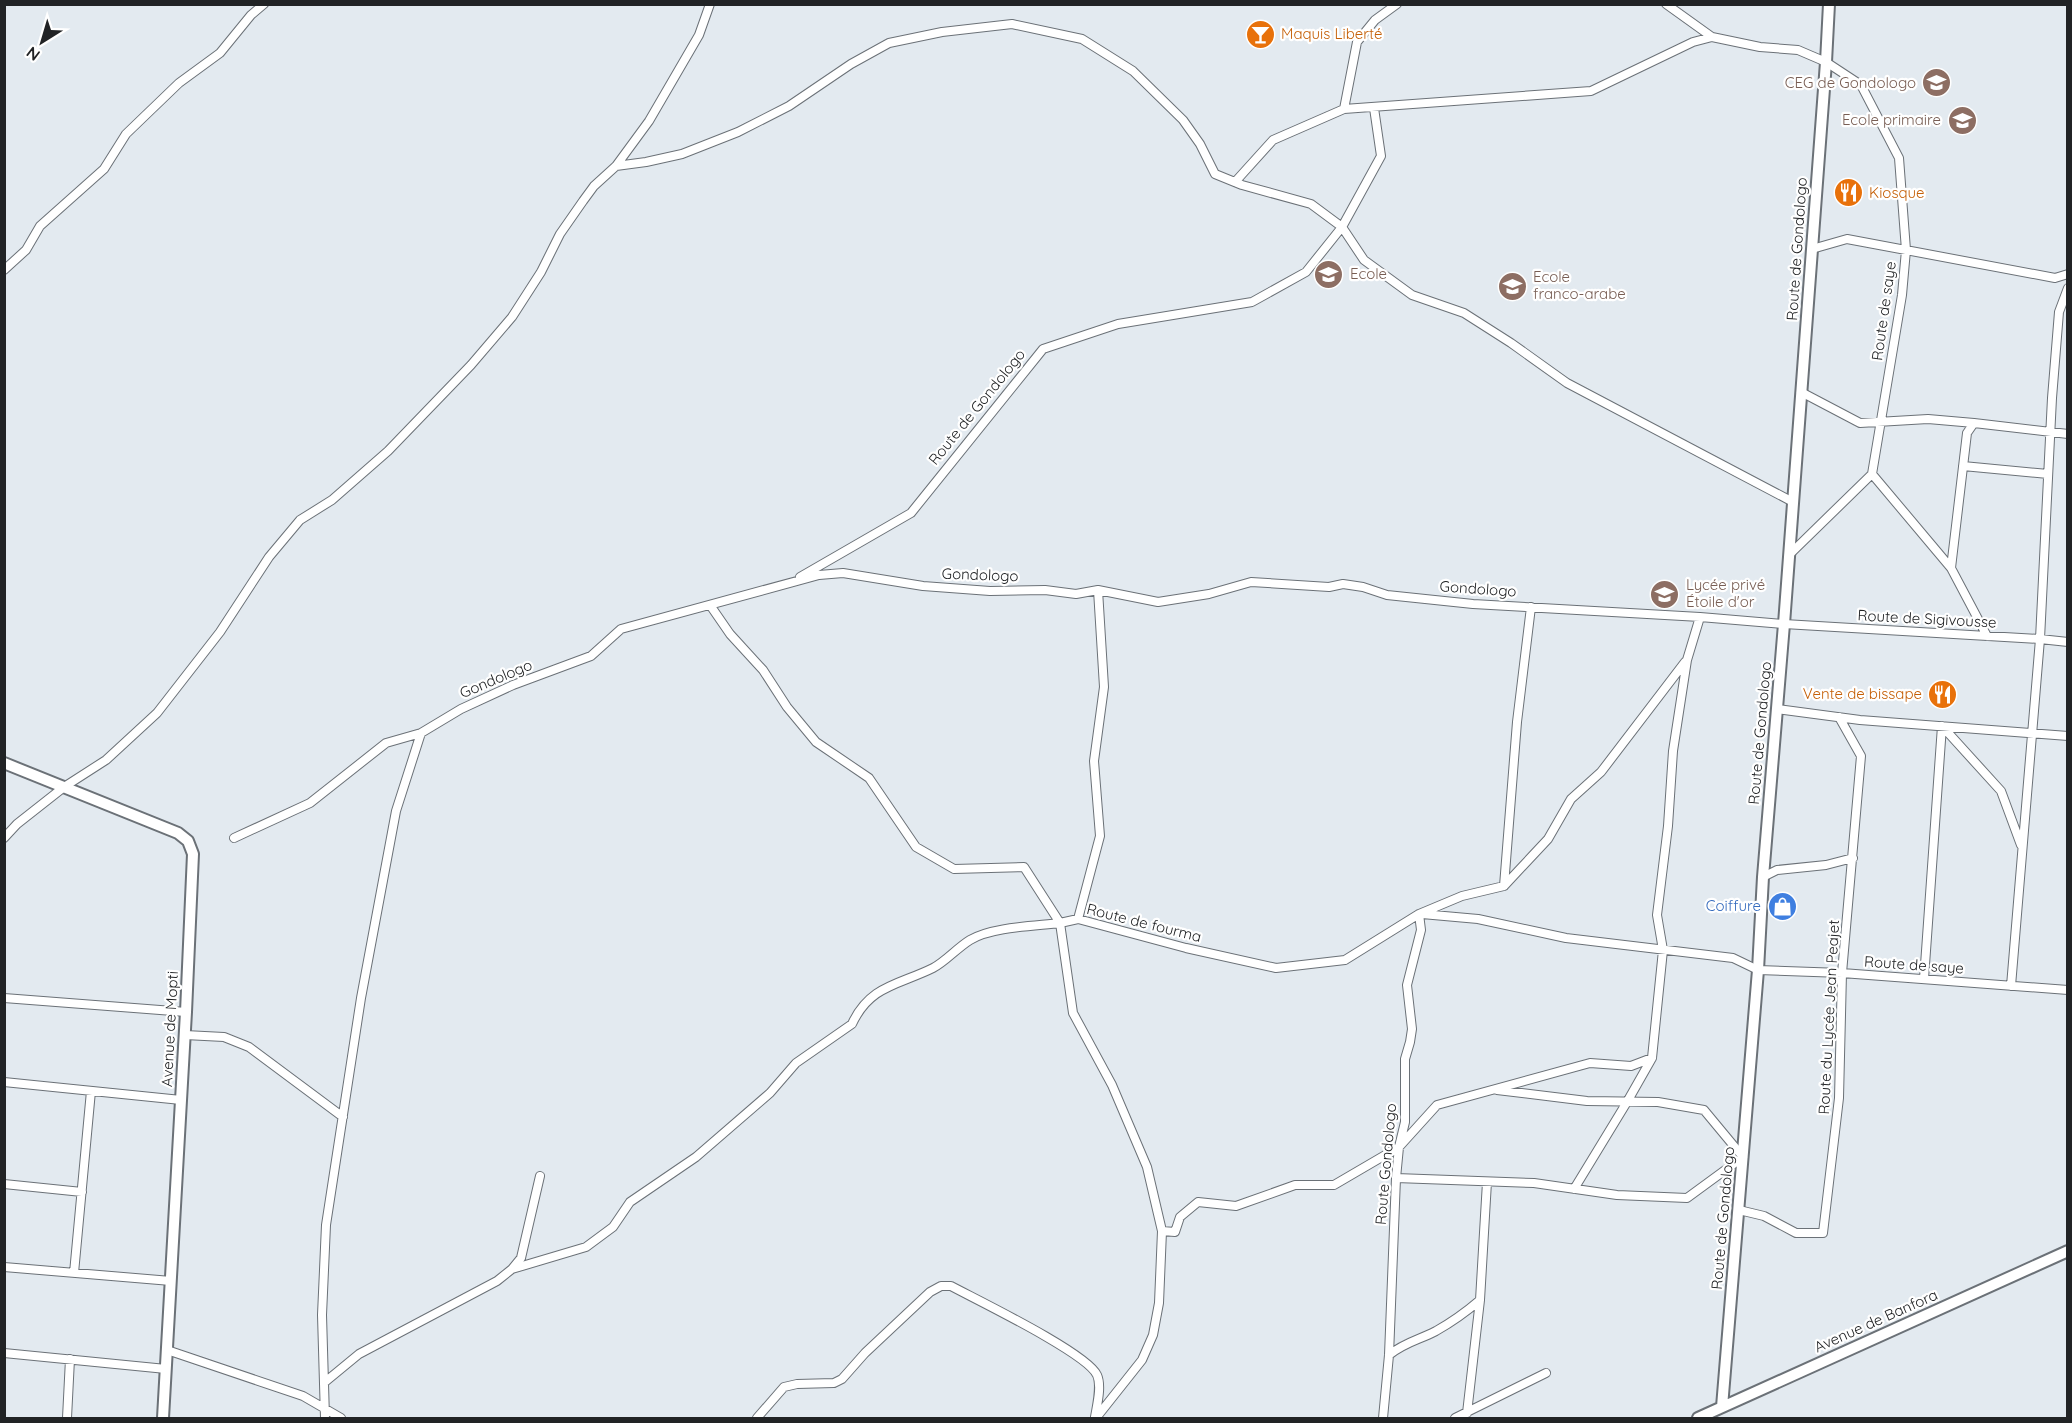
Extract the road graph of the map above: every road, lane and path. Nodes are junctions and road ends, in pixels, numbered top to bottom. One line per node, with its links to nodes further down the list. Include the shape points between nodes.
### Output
1 (264, 4): 15 (street, via 220,53 179,83 126,134 104,169 40,226 26,250)
2 (710, 4): 10 (street, via 699,35 649,121)
3 (1397, 4): 9 (street, via 1375,20 1357,42)
4 (1666, 4): 6 (street)
5 (1828, 4): 7 (street, Route de Gondologo)
6 (1712, 37): 7 (street, Route de saye, via 1798,50); 8 (street, via 1693,42 1591,91)
7 (1826, 62): 13 (street, Route de Gondologo); 14 (street, Route de saye, via 1861,85 1899,158)
8 (1374, 108): 9 (street); 12 (street, Route de Gondologo, via 1381,156)
9 (1344, 109): 11 (street, via 1274,140)
10 (616, 166): 11 (street, via 682,154 738,132 789,106 889,43 1012,24 1082,39 1133,71 1183,120 1215,174); 46 (street, via 583,201 512,317 471,365 388,451 332,500 300,520 268,557 220,633 157,713 106,760)
11 (1235, 182): 12 (street, via 1311,204)
12 (1342, 227): 26 (street, via 1364,260 1412,296 1464,313 1567,383); 29 (street, Route de Gondologo, via 1306,272 1252,302 1118,324 1043,349 911,513)
13 (1812, 249): 14 (street, via 1847,239); 18 (street, Route de Gondologo)
14 (1906, 250): 16 (street, via 2055,278); 19 (street, Route de saye)
15 (4, 270)
16 (2067, 274)
17 (2067, 288): 21 (street, via 2059,312)
18 (1801, 392): 19 (street, via 1860,423); 26 (street, Route de Gondologo)
19 (1880, 422): 20 (street, via 1928,419); 24 (street, Route de saye)
20 (1974, 423): 21 (street); 23 (street, via 1967,433)
21 (2051, 431): 22 (street); 25 (street)
22 (2067, 434)
23 (1963, 466): 25 (street); 28 (street)
24 (1872, 474): 27 (street); 28 (street)
25 (2048, 474): 36 (street)
26 (1793, 502): 27 (street, Route de Gondologo)
27 (1789, 555): 34 (street, Route de Gondologo)
28 (1951, 568): 35 (street)
29 (792, 582): 30 (street, Gondologo, via 843,573 924,586 990,591 1076,594); 31 (street, Gondologo)
30 (1098, 590): 32 (street, Gondologo, via 1158,602 1251,582 1329,587 1343,584 1387,595); 54 (street, via 1104,687 1094,761 1100,836)
31 (711, 605): 43 (street, Gondologo, via 621,629 591,656 513,684); 55 (street, via 816,742 868,778 916,847 954,869 1024,867)
32 (1531, 607): 33 (street, Gondologo); 52 (street)
33 (1700, 617): 34 (street, Gondologo); 38 (street)
34 (1784, 624): 35 (street, Route de Sigivousse); 39 (street, Route de Gondologo)
35 (1987, 636): 36 (street, Route de Sigivousse)
36 (2040, 639): 37 (street, Route de Sigivousse); 42 (street)
37 (2067, 642)
38 (1687, 660): 52 (street, via 1601,772 1570,799 1548,839); 56 (street, via 1673,751 1657,915)
39 (1777, 709): 40 (street); 51 (street, Route de Gondologo)
40 (1839, 717): 41 (street); 50 (street, Route du Lycée Jean Peajet, via 1861,756)
41 (1942, 726): 42 (street); 49 (street, via 2001,791); 59 (street)
42 (2032, 732): 44 (street); 49 (street)
43 (421, 733): 48 (street, Gondologo, via 386,743 310,803); 71 (street, via 396,811)
44 (2067, 736)
45 (4, 763): 46 (street, Avenue de Mopti)
46 (64, 787): 47 (street); 63 (street, Avenue de Mopti, via 178,832 188,841 193,854)
47 (4, 838)
48 (234, 838)
49 (2022, 847): 60 (street)
50 (1853, 858): 51 (street, via 1777,870); 58 (street, Route du Lycée Jean Peajet)
51 (1763, 877): 57 (street, Route de Gondologo)
52 (1504, 886): 53 (street, Route de fourma, via 1462,896)
53 (1419, 914): 54 (street, Route de fourma, via 1345,960 1276,968); 56 (street, via 1478,919 1566,938); 72 (street, Route Gondologo, via 1421,930 1407,985 1412,1029 1404,1069 1405,1122)
54 (1078, 919): 55 (street, Route de fourma)
55 (1060, 923): 81 (street, via 1073,1013 1112,1085 1147,1167); 84 (street, Route de fourma, via 1013,927 972,939 936,967 885,986 870,998 852,1023 796,1062 739,1121 696,1157 630,1202 613,1227 586,1247)
56 (1663, 950): 57 (street, via 1733,958); 65 (street)
57 (1758, 970): 58 (street, Route de saye); 73 (street, Route de Gondologo)
58 (1842, 973): 59 (street, Route de saye); 80 (street, Route du Lycée Jean Peajet, via 1839,1098 1823,1233 1796,1233 1764,1216)
59 (1924, 979): 60 (street, Route de saye)
60 (2011, 986): 61 (street, Route de saye)
61 (2067, 990)
62 (4, 998): 63 (street)
63 (186, 1012): 64 (street, Avenue de Mopti)
64 (185, 1035): 69 (street, Avenue de Mopti); 71 (street, via 224,1037 249,1047)
65 (1652, 1058): 68 (street, via 1631,1066 1590,1063); 70 (street)
66 (4, 1082): 67 (street)
67 (91, 1090): 69 (street); 79 (street)
68 (1493, 1090): 70 (street); 72 (street, via 1437,1105)
69 (181, 1100): 86 (street, Avenue de Mopti)
70 (1628, 1102): 73 (street, via 1658,1102 1704,1110); 78 (street)
71 (344, 1117): 94 (street, via 326,1225 322,1315)
72 (1398, 1148): 75 (street, Route Gondologo); 81 (street, via 1334,1185 1295,1185 1236,1206 1198,1202 1180,1217 1175,1232)
73 (1743, 1157): 78 (street, via 1687,1198); 80 (street, Route de Gondologo)
74 (540, 1176): 84 (street, via 521,1258)
75 (1396, 1178): 76 (street); 90 (street, Route Gondologo)
76 (1487, 1182): 78 (street); 87 (street)
77 (4, 1184): 79 (street)
78 (1574, 1189)
79 (82, 1192): 85 (street)
80 (1738, 1210): 97 (street, Route de Gondologo)
81 (1162, 1231): 103 (street, via 1159,1303 1153,1335 1142,1360)
82 (2067, 1251): 97 (street, Avenue de Banfora)
83 (4, 1267): 85 (street)
84 (512, 1269): 94 (street, via 497,1281 359,1353)
85 (74, 1273): 86 (street)
86 (171, 1281): 88 (street, Avenue de Mopti)
87 (1480, 1300): 90 (street, via 1461,1316 1401,1345); 96 (street)
88 (167, 1350): 92 (street, Avenue de Mopti); 95 (street, via 303,1396)
89 (4, 1353): 91 (street)
90 (1389, 1355): 104 (street, Route Gondologo)
91 (70, 1359): 92 (street); 98 (street)
92 (166, 1370): 99 (street, Avenue de Mopti)
93 (1546, 1373): 96 (street)
94 (325, 1382): 95 (street)
95 (326, 1409): 100 (street); 101 (street)
96 (1467, 1413): 105 (street)
97 (1721, 1413): 106 (street, Avenue de Banfora)
98 (67, 1419)
99 (163, 1419)
100 (325, 1419)
101 (342, 1419)
102 (757, 1419): 103 (street, via 784,1387 843,1379 930,1292 951,1286 1055,1342 1094,1370 1099,1378)
103 (1095, 1419)
104 (1383, 1419)
105 (1455, 1419)
106 (1698, 1419)

